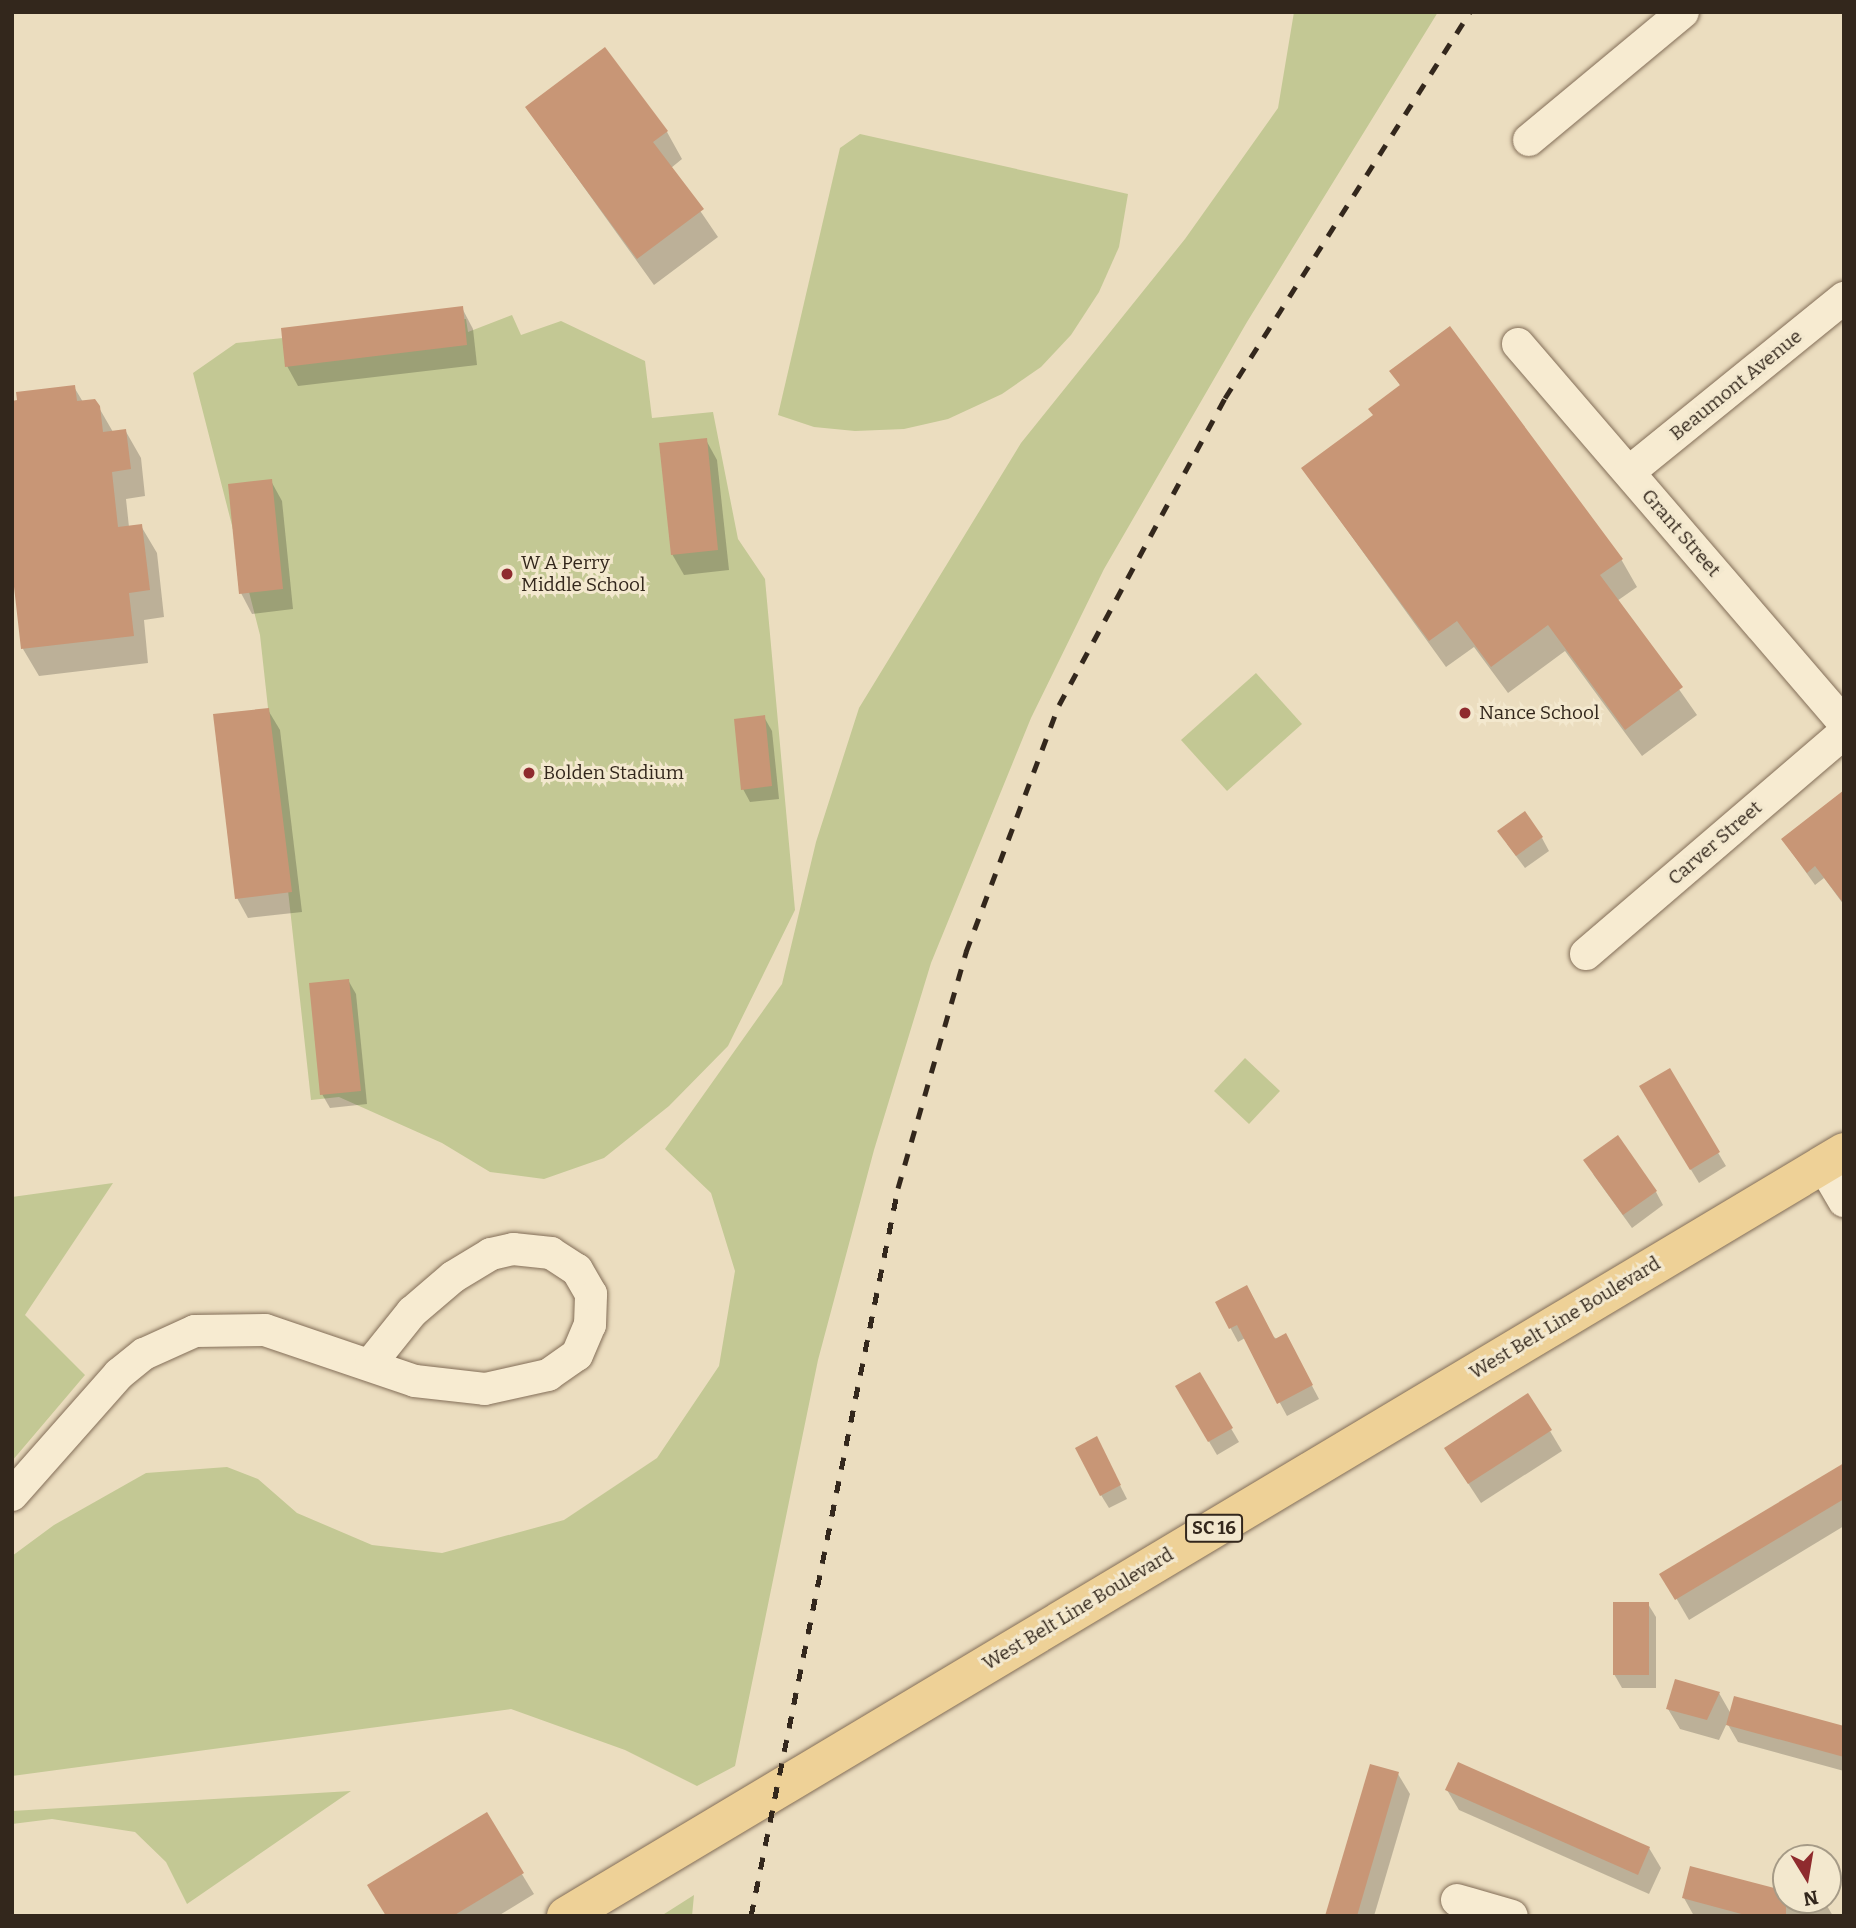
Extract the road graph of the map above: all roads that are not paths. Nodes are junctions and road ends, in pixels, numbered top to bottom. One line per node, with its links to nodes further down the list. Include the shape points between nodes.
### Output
1 (1683, 12): 2 (street)
2 (1529, 140)
3 (1844, 298): 5 (street, Beaumont Avenue)
4 (1518, 344): 5 (street, Grant Street)
5 (1629, 472): 6 (street, Grant Street)
6 (1844, 723)
7 (1844, 733): 8 (street, Carver Street)
8 (1586, 954)
9 (1833, 1159): 10 (street); 14 (main road, West Belt Line Boulevard / SC 16)
10 (1844, 1201)
11 (371, 1363): 11 (street, via 400,1377 444,1388 485,1389 530,1381 577,1355 590,1325 591,1294 577,1270 551,1253 513,1249 491,1254 453,1277 412,1312); 12 (street, via 265,1330 195,1331 144,1354 119,1374)
12 (12, 1495)
13 (1457, 1900): 15 (street)
14 (566, 1916)
15 (1512, 1916)

